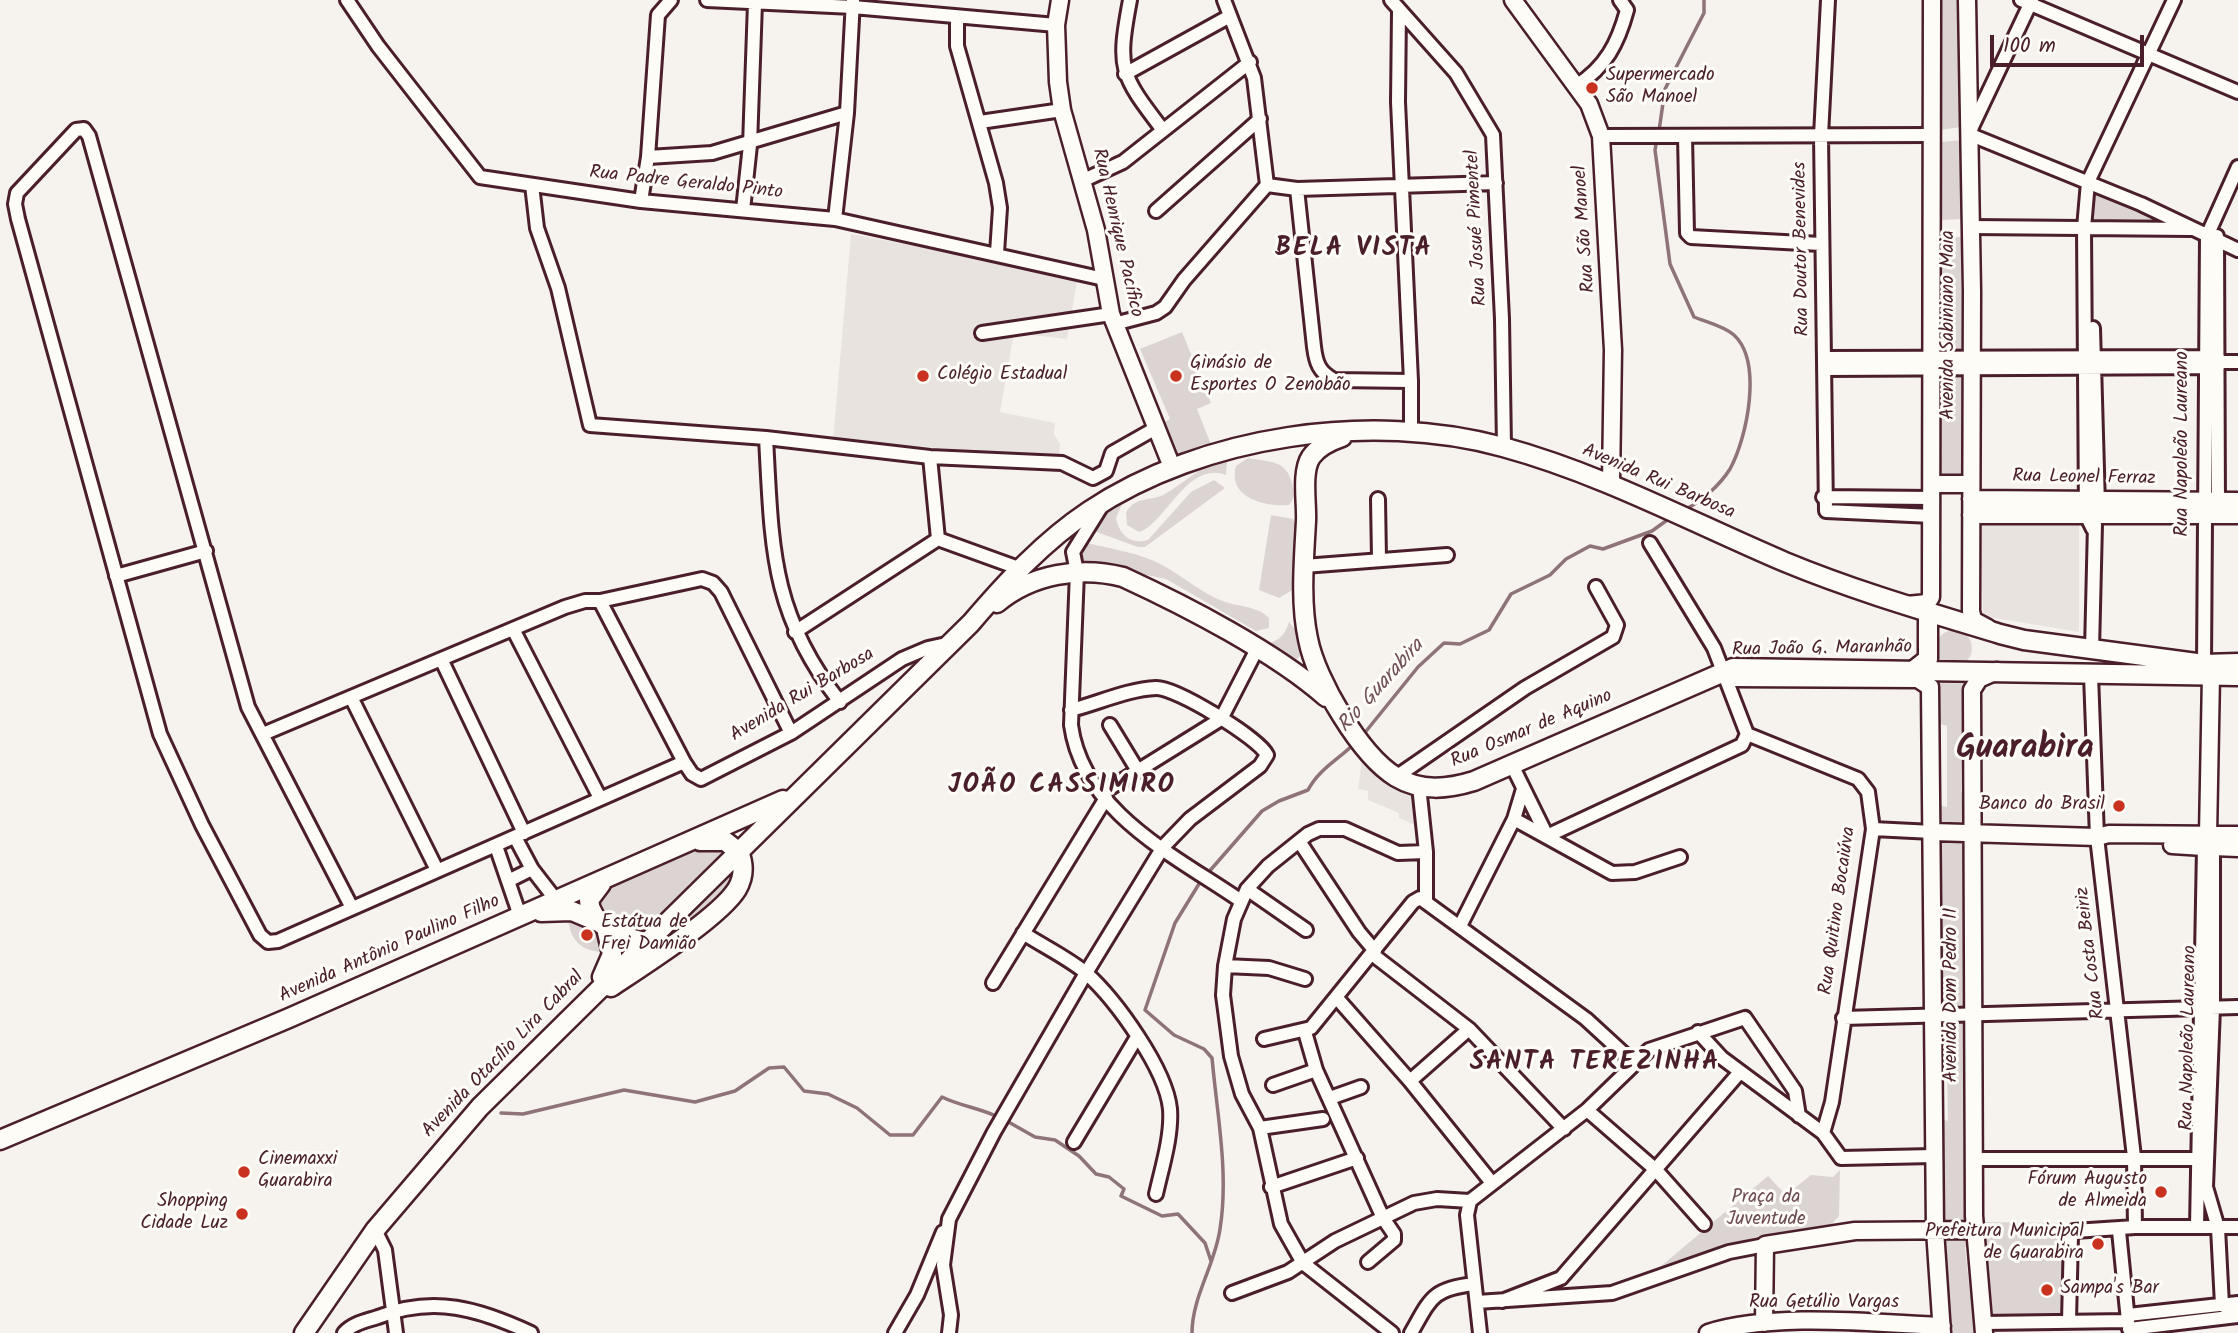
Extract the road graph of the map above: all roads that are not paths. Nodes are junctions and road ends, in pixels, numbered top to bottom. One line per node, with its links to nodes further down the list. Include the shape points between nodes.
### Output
1 (347, 0): 43 (street, Rua Padre Geraldo Pinto, via 470,168 488,179)
2 (707, 0): 13 (street)
3 (1060, 0): 20 (main road, Rua Henrique Pacífico)
4 (1130, 0): 23 (street, via 1122,47)
5 (1224, 0): 18 (street)
6 (1391, 0): 17 (street, Rua Josué Pimentel)
7 (1513, 0): 24 (main road, Rua São Manoel)
8 (1828, 0): 32 (street, Rua Doutor Benevides)
9 (1932, 0): 33 (main road, Avenida Sabiniano Maia)
10 (1967, 0): 31 (main road, Avenida Sabiniano Maia)
11 (2174, 0): 21 (street)
12 (2028, 1): 21 (street); 31 (street)
13 (755, 3): 14 (street); 36 (street)
14 (853, 3): 19 (street); 27 (street)
15 (1626, 3): 24 (street, via 1605,62)
16 (667, 4): 37 (street, via 658,15)
17 (1399, 11): 41 (street); 42 (street, Rua Josué Pimentel, via 1441,54 1486,122 1493,135)
18 (1230, 16): 22 (street); 23 (street)
19 (957, 18): 20 (street); 29 (street, via 957,46)
20 (1056, 25): 26 (main road, Rua Henrique Pacífico)
21 (2149, 53): 25 (street); 40 (street)
22 (1250, 62): 28 (street); 30 (street)
23 (1125, 74): 30 (street)
24 (1576, 86): 34 (main road, Rua São Manoel, via 1589,104)
25 (2238, 92)
26 (1062, 110): 29 (street); 39 (main road, Rua Henrique Pacífico)
27 (847, 113): 36 (street); 49 (street)
28 (1260, 119): 44 (street); 48 (street)
29 (980, 122): 56 (street, via 1000,208)
30 (1162, 130): 39 (street, via 1123,163)
31 (1971, 132): 40 (street); 50 (main road, Avenida Sabiniano Maia)
32 (1821, 135): 33 (street); 35 (street); 54 (street, Rua Doutor Benevides)
33 (1933, 135): 64 (main road, Avenida Sabiniano Maia)
34 (1601, 136): 35 (street); 74 (main road, Rua São Manoel, via 1614,350)
35 (1685, 136): 54 (street, via 1687,233 1696,238)
36 (750, 145): 37 (street); 47 (street)
37 (648, 158): 46 (street)
38 (2238, 167): 53 (street, Rua Napoleão Laureano)
39 (1084, 180): 57 (main road, Rua Henrique Pacífico)
40 (2088, 182): 51 (street); 52 (street)
41 (1400, 183): 42 (street); 45 (street); 66 (street)
42 (1496, 183): 71 (street, Rua Josué Pimentel)
43 (532, 186): 46 (street, Rua Padre Geraldo Pinto); 70 (street, via 537,228 558,288 589,424)
44 (1267, 186): 45 (street); 58 (street, via 1165,307 1156,313)
45 (1297, 189): 66 (street, via 1316,363 1334,380)
46 (641, 201): 47 (street, Rua Padre Geraldo Pinto)
47 (743, 211): 49 (street, Rua Padre Geraldo Pinto)
48 (1156, 211)
49 (835, 219): 56 (street, Rua Padre Geraldo Pinto)
50 (1971, 227): 51 (street); 61 (main road, Avenida Sabiniano Maia)
51 (2088, 228): 52 (street); 60 (street)
52 (2195, 229): 53 (street)
53 (2213, 235): 55 (street); 62 (street, Rua Napoleão Laureano)
54 (1821, 244): 65 (street, Rua Doutor Benevides)
55 (2238, 250)
56 (997, 253): 57 (street, Rua Padre Geraldo Pinto)
57 (1104, 279): 58 (main road, Rua Henrique Pacífico)
58 (1113, 319): 59 (street); 67 (main road, Rua Henrique Pacífico)
59 (982, 333)
60 (2089, 361): 61 (street); 62 (street); 82 (street)
61 (1972, 362): 64 (street); 78 (main road, Avenida Sabiniano Maia)
62 (2213, 362): 63 (street); 81 (street, Rua Napoleão Laureano)
63 (2238, 362)
64 (1932, 363): 65 (street); 75 (main road, Avenida Sabiniano Maia)
65 (1824, 364): 76 (street, Rua Doutor Benevides)
66 (1411, 381): 68 (street)
67 (1156, 428): 72 (street, via 1112,453 1106,471 1093,478 1062,463); 73 (main road, Rua Henrique Pacífico)
68 (1411, 432): 69 (main road, Avenida Rui Barbosa); 71 (main road, Avenida Rui Barbosa)
69 (1355, 433): 73 (main road, Avenida Rui Barbosa, via 1258,443); 90 (main road, Rua Osmar de Aquino, via 1324,444 1310,458)
70 (766, 439): 72 (street); 100 (street, via 774,560)
71 (1504, 447): 74 (main road, Avenida Rui Barbosa)
72 (930, 457): 85 (street)
73 (1172, 467): 80 (main road, Avenida Rui Barbosa)
74 (1611, 482): 96 (main road, Avenida Rui Barbosa, via 1787,562)
75 (1932, 491): 76 (street); 78 (main road, Rua Leonel Ferraz); 84 (main road, Avenida Sabiniano Maia)
76 (1823, 497): 84 (street, via 1828,513)
77 (1378, 499): 89 (street)
78 (1971, 499): 82 (main road, Rua Leonel Ferraz); 101 (main road, Avenida Sabiniano Maia, via 1973,620)
79 (2238, 501): 81 (main road, Rua Leonel Ferraz)
80 (1103, 503): 91 (main road, Avenida Rui Barbosa); 92 (street, via 1073,552)
81 (2211, 508): 82 (main road, Rua Leonel Ferraz); 83 (main road, Rua Leonel Ferraz); 110 (street, Rua Napoleão Laureano)
82 (2092, 512): 104 (street)
83 (2238, 514)
84 (1932, 516): 96 (main road, Avenida Sabiniano Maia, via 1931,597 1927,603)
85 (938, 540): 91 (street); 100 (street)
86 (1650, 543): 112 (street, via 1714,648)
87 (206, 551): 93 (street); 93 (street, via 89,136 80,128 25,182 15,204); 123 (street, via 248,707)
88 (1447, 555): 89 (street)
89 (1379, 559): 90 (street)
90 (1304, 566): 105 (main road, Rua Osmar de Aquino, via 1307,636)
91 (1021, 569): 98 (main road, Avenida Otacílio Lira Cabral)
92 (1077, 572): 98 (main road, Avenida Otacílio Lira Cabral, via 1021,587); 103 (main road, Rua Osmar de Aquino, via 1123,576); 118 (street)
93 (116, 576): 158 (street, via 160,734 260,934 268,942 278,940)
94 (1596, 587): 128 (street, via 1617,625 1613,636 1525,688)
95 (600, 601): 99 (street, via 585,601); 122 (street, via 702,579 713,583); 125 (street)
96 (1906, 605): 97 (main road, Avenida Rui Barbosa)
97 (1928, 613): 101 (main road, Avenida Rui Barbosa); 108 (main road, via 1928,659)
98 (971, 624): 102 (main road, Avenida Otacílio Lira Cabral)
99 (513, 629): 106 (street); 133 (street)
100 (795, 632): 117 (street)
101 (2000, 634): 104 (main road, Avenida Rui Barbosa)
102 (951, 643): 117 (street, Avenida Rui Barbosa, via 902,659); 131 (main road, Avenida Otacílio Lira Cabral)
103 (1257, 649): 111 (main road, Rua Osmar de Aquino); 120 (street)
104 (2092, 650): 110 (main road, Avenida Rui Barbosa); 113 (main road, via 2081,656 2079,664)
105 (1313, 657): 111 (main road); 119 (main road, Rua Osmar de Aquino)
106 (442, 661): 116 (street); 137 (street)
107 (2238, 663): 110 (main road)
108 (1914, 670): 109 (main road, Rua João G. Maranhão); 112 (main road, Rua João G. Maranhão, via 1733,668)
109 (1997, 670): 113 (main road, Rua João G. Maranhão); 138 (main road, Avenida Dom Pedro II, via 1972,690)
110 (2207, 670): 113 (main road, Rua João G. Maranhão); 114 (main road); 144 (main road, Rua Napoleão Laureano)
111 (1293, 671): 119 (main road, Rua Osmar de Aquino)
112 (1721, 672): 115 (main road, Rua João G. Maranhão, via 1732,678 1918,679); 124 (street); 126 (main road, Rua Osmar de Aquino)
113 (2091, 675): 141 (street, Rua Costa Beiriz)
114 (2238, 676)
115 (1931, 691): 136 (main road, Avenida Dom Pedro II)
116 (352, 699): 123 (street); 152 (street)
117 (840, 702): 122 (street, Avenida Rui Barbosa)
118 (1071, 710): 120 (street, via 1158,688); 132 (street, via 1073,742)
119 (1345, 718): 128 (main road, Rua Osmar de Aquino)
120 (1221, 719): 127 (street); 146 (street, via 1267,755 1260,766 1190,819)
121 (1110, 725): 127 (street)
122 (791, 733): 125 (street, Avenida Rui Barbosa, via 706,778 692,774)
123 (263, 734): 158 (street)
124 (1747, 734): 135 (street, Rua Quitino Bocaiúva, via 1857,779 1868,792); 140 (street, via 1742,745)
125 (684, 762): 133 (street)
126 (1512, 765): 129 (main road, Rua Osmar de Aquino, via 1461,785); 130 (street)
127 (1138, 771): 132 (street)
128 (1396, 777): 129 (main road, Rua Osmar de Aquino)
129 (1419, 786): 149 (street)
130 (1523, 789): 134 (street); 140 (street)
131 (795, 794): 143 (main road, Avenida Antônio Paulino Filho); 148 (main road, Avenida Otacílio Lira Cabral)
132 (1104, 796): 146 (street, via 1118,815); 163 (street)
133 (600, 797): 137 (street)
134 (1514, 819): 140 (street); 161 (street)
135 (1872, 829): 136 (street); 177 (street, Rua Quitino Bocaiúva)
136 (1933, 832): 138 (main road); 176 (main road, Avenida Dom Pedro II)
137 (519, 835): 145 (street); 151 (street)
138 (1973, 835): 141 (main road); 175 (main road, Avenida Dom Pedro II)
139 (2238, 835): 144 (main road)
140 (1547, 836): 150 (street, via 1586,860 1622,874)
141 (2097, 837): 144 (main road, via 2109,834); 174 (street, Rua Costa Beiriz)
142 (1299, 841): 149 (street, via 1334,827 1366,836 1398,853); 155 (street, via 1268,866); 165 (street)
143 (690, 842): 148 (main road, via 725,841); 153 (main road, Avenida Antônio Paulino Filho)
144 (2208, 843): 147 (main road); 173 (street, Rua Napoleão Laureano)
145 (496, 846): 152 (street); 154 (street)
146 (1163, 847): 155 (street, via 1214,882); 167 (street)
147 (2238, 848)
148 (739, 852): 164 (main road, Avenida Otacílio Lira Cabral); 171 (main road, via 741,879 728,899 647,963)
149 (1426, 852): 156 (street)
150 (1680, 857)
151 (532, 869): 154 (street); 157 (street)
152 (437, 870): 158 (street)
153 (610, 878): 157 (main road, Avenida Antônio Paulino Filho); 160 (main road, via 596,887 589,900)
154 (508, 881): 159 (street)
155 (1244, 895): 162 (street); 166 (street)
156 (1423, 899): 161 (street); 165 (street, via 1413,902)
157 (556, 900): 159 (main road, Avenida Antônio Paulino Filho)
158 (351, 906)
159 (523, 914): 160 (main road, via 572,911); 196 (main road, Avenida Antônio Paulino Filho)
160 (603, 926): 164 (main road); 171 (main road, via 612,950 610,963)
161 (1460, 926): 183 (street, via 1586,1019)
162 (1306, 930)
163 (1023, 933): 167 (street); 169 (street)
164 (645, 942): 171 (main road, Avenida Otacílio Lira Cabral)
165 (1374, 953): 170 (street); 178 (street)
166 (1225, 966): 168 (street, via 1269,968); 193 (street, via 1223,995 1231,1056 1242,1094)
167 (1086, 973): 181 (street); 209 (street)
168 (1305, 979)
169 (993, 983)
170 (1336, 997): 179 (street); 186 (street)
171 (581, 1005): 215 (main road, Avenida Otacílio Lira Cabral, via 480,1107)
172 (2238, 1007): 173 (street)
173 (2208, 1008): 174 (street); 202 (street, Rua Napoleão Laureano)
174 (2119, 1012): 175 (street); 199 (street, Rua Costa Beiriz)
175 (1975, 1013): 176 (street); 201 (main road, Avenida Dom Pedro II)
176 (1934, 1015): 177 (street); 198 (main road, Avenida Dom Pedro II)
177 (1843, 1018): 195 (street, Rua Quitino Bocaiúva, via 1832,1102)
178 (1469, 1029): 186 (street); 194 (street)
179 (1305, 1032): 182 (street); 184 (street)
180 (1698, 1032): 183 (street, via 1661,1044); 185 (street); 191 (street, via 1748,1019 1795,1091)
181 (1137, 1037): 197 (street); 206 (street, via 1160,1075 1170,1109)
182 (1264, 1039)
183 (1635, 1064): 190 (street)
184 (1316, 1070): 187 (street); 189 (street)
185 (1740, 1072): 191 (street); 203 (street)
186 (1410, 1081): 204 (street)
187 (1273, 1085)
188 (1361, 1087): 189 (street)
189 (1330, 1098): 200 (street)
190 (1587, 1110): 194 (street); 203 (street)
191 (1799, 1116): 195 (street)
192 (1323, 1119): 193 (street)
193 (1260, 1128): 205 (street)
194 (1564, 1129): 204 (street)
195 (1823, 1133): 198 (street, via 1841,1158)
196 (0, 1140)
197 (1074, 1142)
198 (1934, 1156): 216 (main road, Avenida Dom Pedro II)
199 (2134, 1157): 201 (street); 202 (street); 211 (street, Rua Costa Beiriz)
200 (1357, 1158): 205 (street); 208 (street)
201 (1975, 1159): 217 (main road, Avenida Dom Pedro II)
202 (2202, 1160): 212 (street, Rua Napoleão Laureano); 214 (street, Rua Napoleão Laureano)
203 (1656, 1170): 210 (street); 224 (street, via 1561,1278)
204 (1492, 1183): 207 (street)
205 (1272, 1187): 221 (street, via 1281,1224)
206 (1156, 1194)
207 (1470, 1201): 208 (street, via 1426,1201); 222 (street, via 1467,1215)
208 (1383, 1218): 220 (street, via 1394,1240); 221 (street)
209 (949, 1219): 242 (street, via 917,1295); 243 (street, via 943,1265 951,1315)
210 (1704, 1223)
211 (2135, 1227): 212 (street); 218 (street)
212 (2197, 1227): 214 (street)
213 (2238, 1227): 214 (street)
214 (2218, 1228): 227 (street, Rua Napoleão Laureano)
215 (375, 1230): 228 (street, via 385,1250); 238 (main road, Avenida Otacílio Lira Cabral)
216 (1935, 1230): 217 (main road); 219 (main road, via 1854,1231); 237 (main road, Avenida Dom Pedro II)
217 (1975, 1230): 235 (main road, Avenida Dom Pedro II)
218 (2119, 1231): 230 (street, via 2071,1235); 232 (street)
219 (1765, 1245): 224 (street, via 1729,1252 1612,1293); 231 (main road)
220 (1368, 1262)
221 (1303, 1263): 223 (street); 244 (street)
222 (1474, 1284): 225 (street); 245 (street, via 1441,1291)
223 (1232, 1293)
224 (1502, 1301): 225 (street)
225 (1477, 1302): 246 (street)
226 (2238, 1303): 227 (street)
227 (2222, 1304): 229 (street); 232 (street)
228 (394, 1310): 239 (street); 240 (street); 241 (street, via 450,1305 494,1316)
229 (2238, 1315): 232 (street)
230 (2069, 1321): 232 (street); 235 (street)
231 (1764, 1323): 233 (main road, Rua Getúlio Vargas); 236 (main road, Rua Getúlio Vargas)
232 (2128, 1325)
233 (1850, 1328): 234 (main road, Rua Getúlio Vargas)
234 (1882, 1328): 237 (main road, Rua Getúlio Vargas)
235 (1983, 1328)
236 (1734, 1329): 247 (main road, Rua Getúlio Vargas)
237 (1942, 1329)
238 (304, 1333)
239 (344, 1333)
240 (396, 1333)
241 (531, 1333)
242 (895, 1333)
243 (949, 1333)
244 (1392, 1333)
245 (1411, 1333)
246 (1480, 1333)
247 (1708, 1333)

